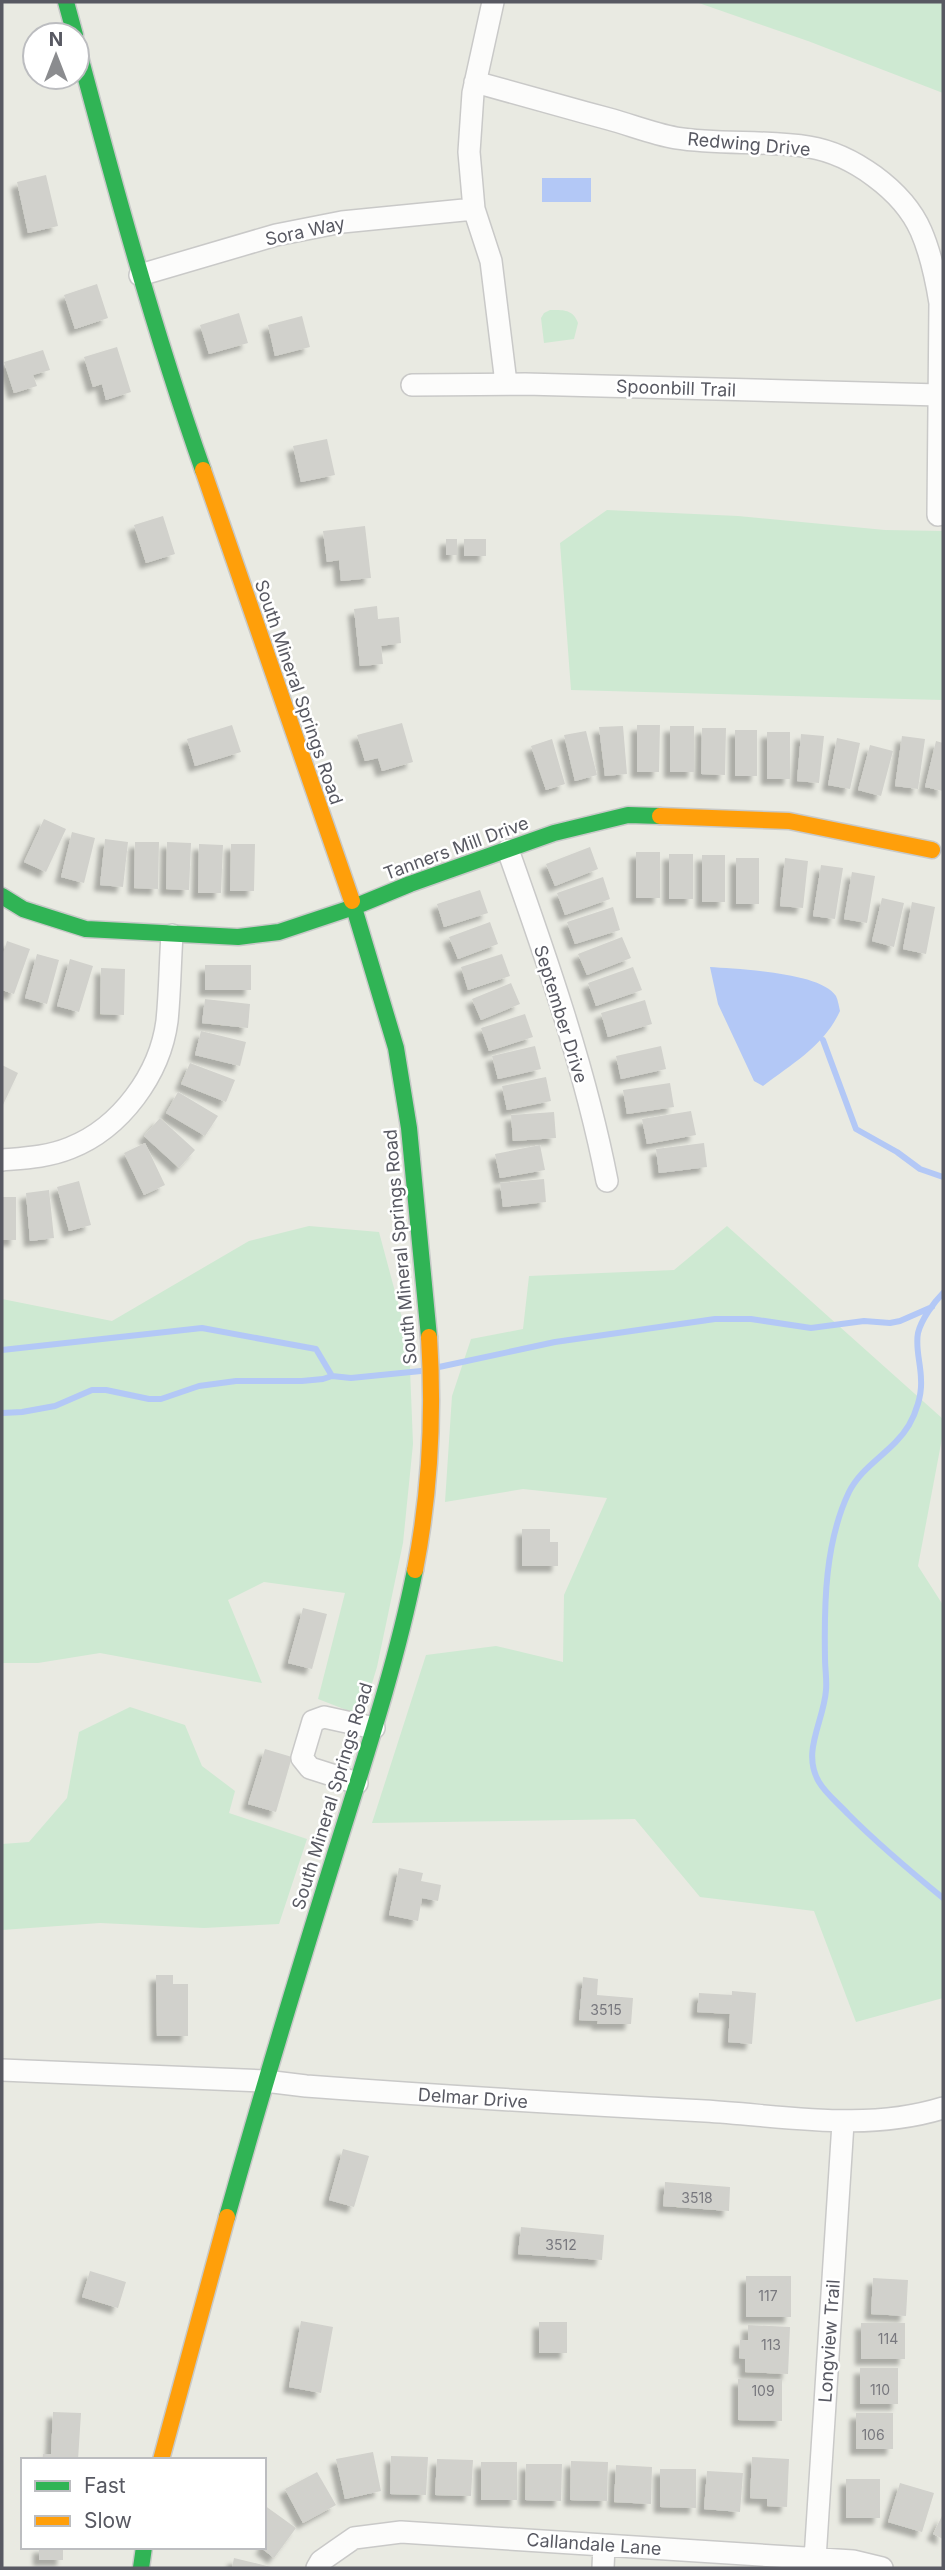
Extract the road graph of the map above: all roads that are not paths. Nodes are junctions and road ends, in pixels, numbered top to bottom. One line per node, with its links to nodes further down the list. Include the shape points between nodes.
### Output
1 (66, 2): 3 (street)
2 (493, 2): 4 (street)
3 (71, 21)
4 (475, 82): 6 (street, via 469,152); 10 (street, Redwing Drive, via 672,137 811,147 874,175 920,228 935,270 940,303)
5 (90, 91): 7 (street, South Mineral Springs Road)
6 (474, 209): 7 (street, Sora Way, via 342,222 276,235); 8 (street, via 491,261)
7 (140, 275): 15 (street, South Mineral Springs Road, via 172,382)
8 (506, 383): 9 (street, Spoonbill Trail); 10 (street, Spoonbill Trail)
9 (412, 385)
10 (939, 395): 11 (street, Redwing Drive)
11 (937, 515)
12 (508, 850): 13 (street, Tanners Mill Drive, via 628,815 789,821); 15 (street, Tanners Mill Drive); 18 (street, September Drive, via 571,1041)
13 (932, 850)
14 (2, 896): 16 (street, Tanners Mill Drive, via 23,909 86,929)
15 (354, 908): 16 (street, Tanners Mill Drive, via 279,932 239,937); 19 (street, South Mineral Springs Road, via 393,1035 404,1091 430,1370 428,1482 418,1552)
16 (172, 935): 17 (street, via 167,1023 153,1069 141,1090 102,1130 72,1147 42,1157)
17 (2, 1160)
18 (607, 1181)
19 (374, 1728): 20 (street, South Mineral Springs Road); 20 (street, via 324,1717 313,1721 302,1758 310,1768)
20 (357, 1783): 22 (street, South Mineral Springs Road)
21 (2, 2070): 22 (street, Delmar Drive)
22 (265, 2081): 24 (street, Delmar Drive); 25 (street, South Mineral Springs Road)
23 (943, 2108): 24 (street, Delmar Drive)
24 (843, 2123): 28 (street, Longview Trail)
25 (162, 2458)
26 (604, 2545): 28 (street, Callandale Lane); 30 (street, Callandale Lane, via 401,2532 355,2539); 31 (street)
27 (144, 2549): 29 (street)
28 (815, 2559): 32 (street, Callandale Lane)
29 (141, 2568)
30 (317, 2568)
31 (603, 2568)
32 (882, 2568)

